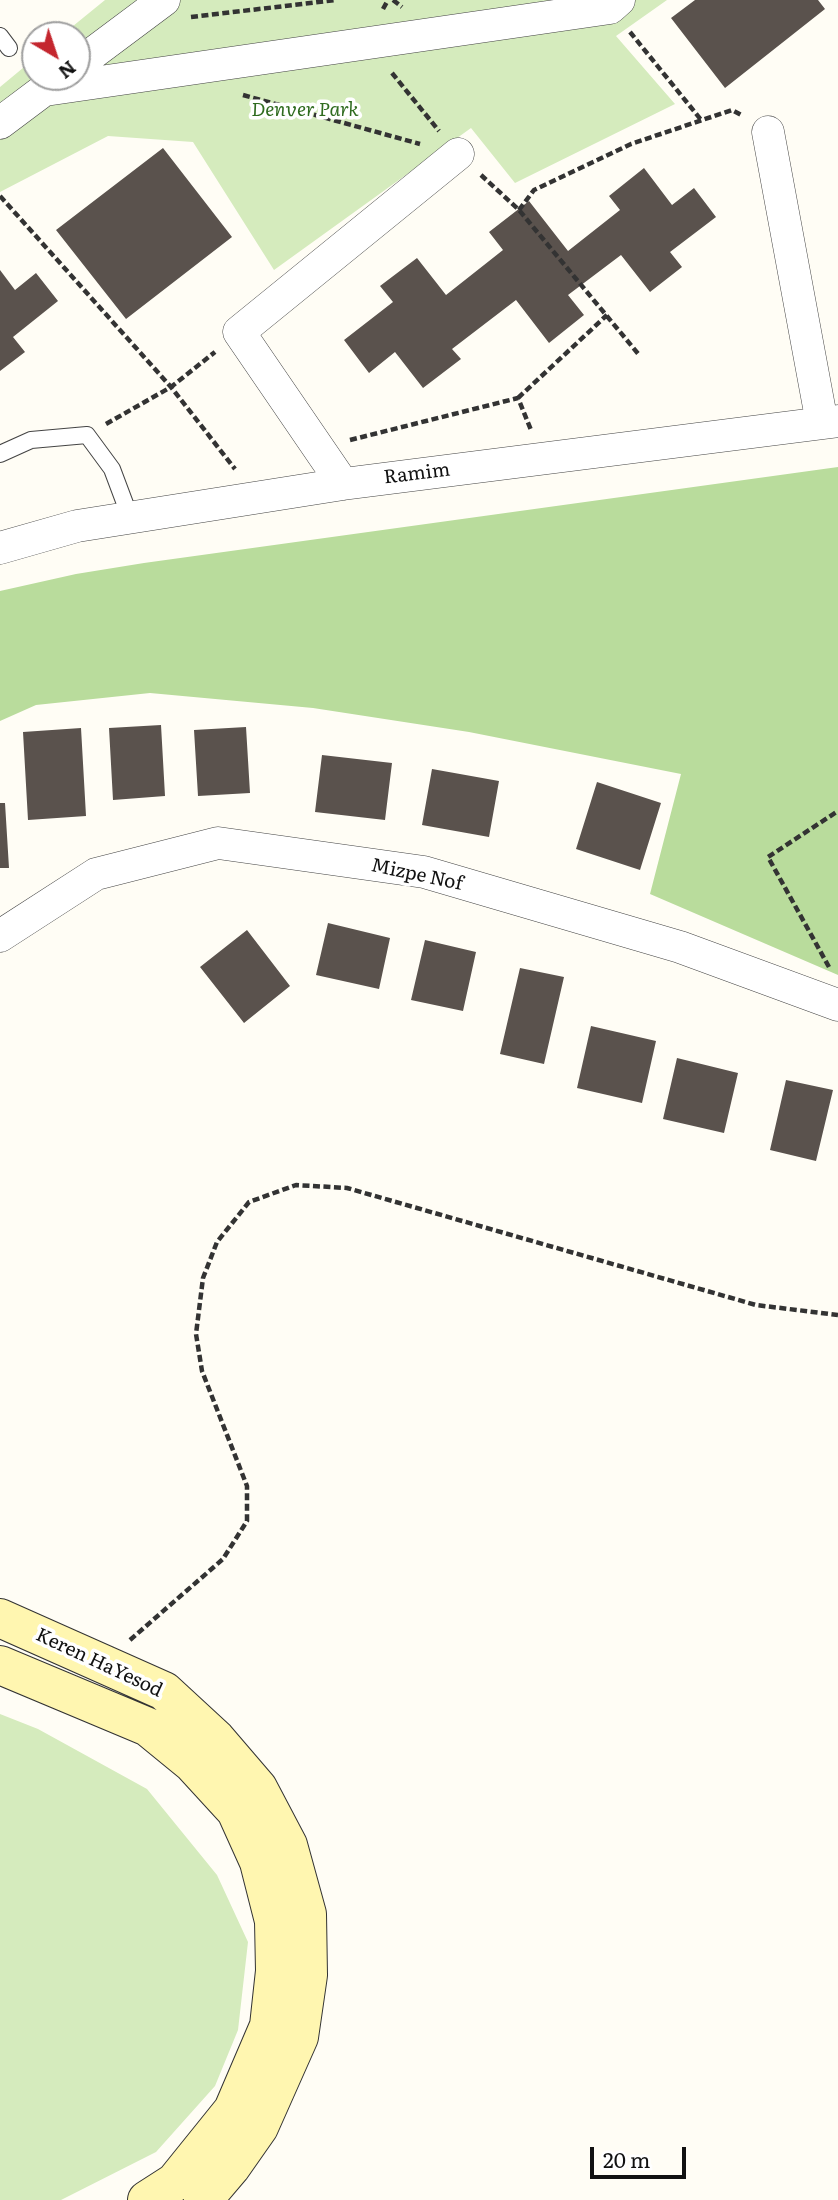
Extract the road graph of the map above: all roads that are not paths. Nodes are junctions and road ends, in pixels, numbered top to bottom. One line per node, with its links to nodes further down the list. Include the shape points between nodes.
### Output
1 (614, 4): 4 (street, via 368,43)
2 (175, 9): 3 (street)
3 (91, 57)
4 (91, 78)
5 (42, 91): 6 (street)
6 (0, 123)
7 (768, 132): 9 (street)
8 (458, 155): 11 (street, via 239,332)
9 (830, 422): 11 (street, Ramim)
10 (0, 454): 12 (lane, via 31,440 87,435 112,470)
11 (343, 484): 12 (street, Ramim)
12 (130, 517): 13 (street, Ramim, via 77,526)
13 (0, 548)
14 (0, 936): 15 (street, Mizpe Nof, via 96,874 218,843 424,872 680,947)
15 (838, 1005)
16 (0, 1618): 19 (street, Keren HaYesod, via 164,1691 216,1739 258,1788 288,1845 307,1914 308,1975 299,2037 259,2127)
17 (0, 1665): 18 (street, Keren HaYesod, via 148,1727 192,1763 236,1811 259,1863 274,1921 269,2026 233,2110 175,2182)
18 (147, 2200)
19 (203, 2200)

